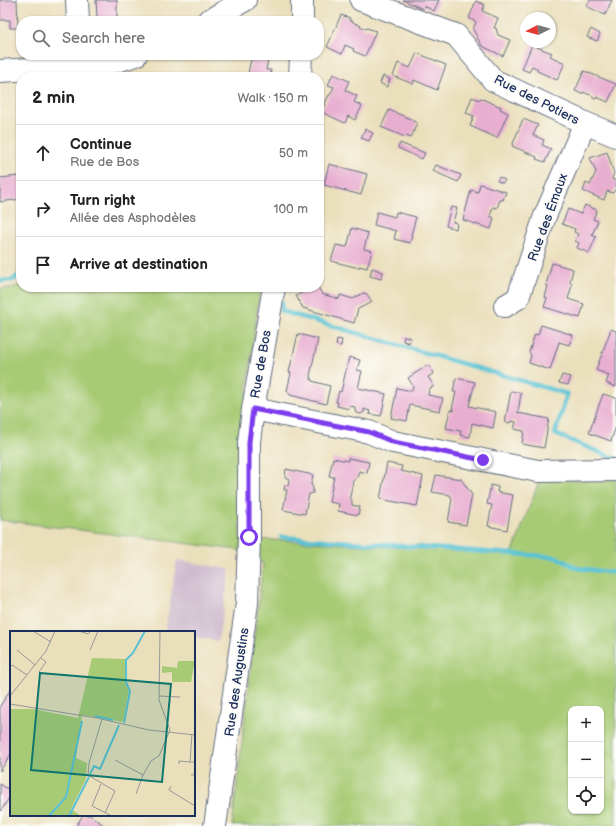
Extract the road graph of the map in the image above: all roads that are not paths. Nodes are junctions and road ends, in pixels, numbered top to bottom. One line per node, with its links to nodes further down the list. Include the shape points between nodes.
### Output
1 (77, 0): 5 (street)
2 (245, 0): 6 (street)
3 (302, 0): 7 (street)
4 (361, 0): 13 (street, Rue des Potiers, via 456,34 494,80)
5 (78, 16)
6 (217, 16)
7 (302, 16)
8 (80, 60): 9 (street, via 107,64); 11 (street)
9 (120, 60)
10 (301, 60): 12 (street)
11 (0, 71)
12 (300, 72)
13 (585, 123): 14 (street, Rue des Potiers); 16 (street, Rue des Émaux, via 545,216 518,298)
14 (616, 136)
15 (273, 292): 17 (street, Rue de Bos)
16 (505, 306)
17 (253, 409): 18 (street, via 369,432 393,442 538,471); 19 (street, Rue de Bos, via 249,442)
18 (616, 470)
19 (249, 537): 20 (street, Rue des Augustins, via 247,603)
20 (215, 826)

